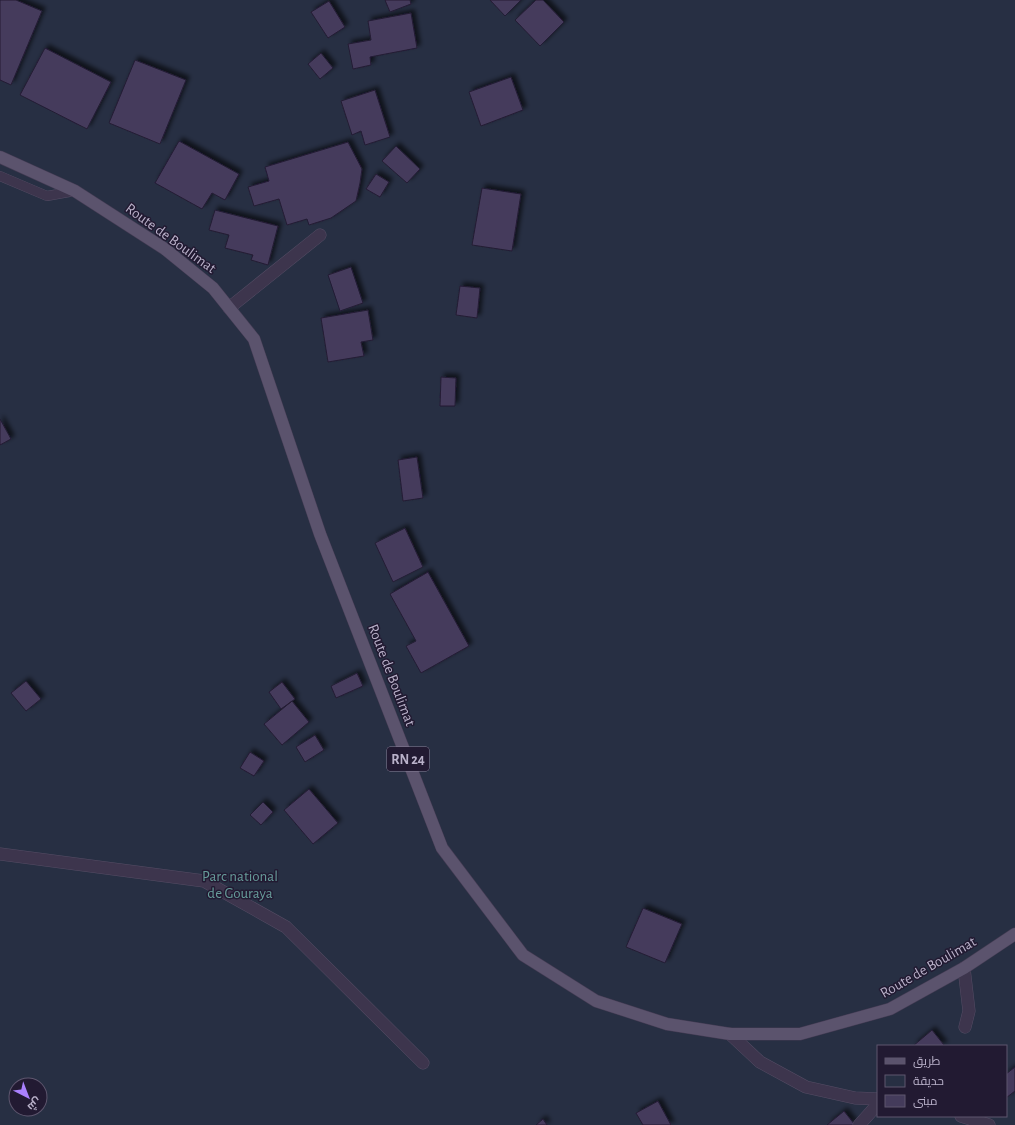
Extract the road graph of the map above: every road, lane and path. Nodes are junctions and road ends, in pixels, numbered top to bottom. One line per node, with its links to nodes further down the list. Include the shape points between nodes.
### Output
1 (0, 157): 3 (main road, Route de Boulimat / RN 24)
2 (0, 176): 3 (lane, via 47,196)
3 (75, 190): 5 (main road, Route de Boulimat / RN 24, via 165,249 213,288)
4 (320, 235): 5 (street)
5 (229, 308): 10 (main road, Route de Boulimat / RN 24, via 254,339 320,534 442,848 523,955 596,1001 667,1024)
6 (0, 854): 11 (street, via 204,881 286,927)
7 (1015, 934): 8 (main road, Route de Boulimat / RN 24)
8 (964, 968): 9 (street, via 970,1011); 10 (main road, Route de Boulimat / RN 24, via 890,1009 800,1034)
9 (965, 1027)
10 (730, 1034): 12 (street, via 760,1062 806,1087 856,1098)
11 (423, 1063)
12 (877, 1099)
13 (877, 1105): 15 (street)
14 (964, 1117): 16 (street)
15 (859, 1125)
16 (989, 1125)

